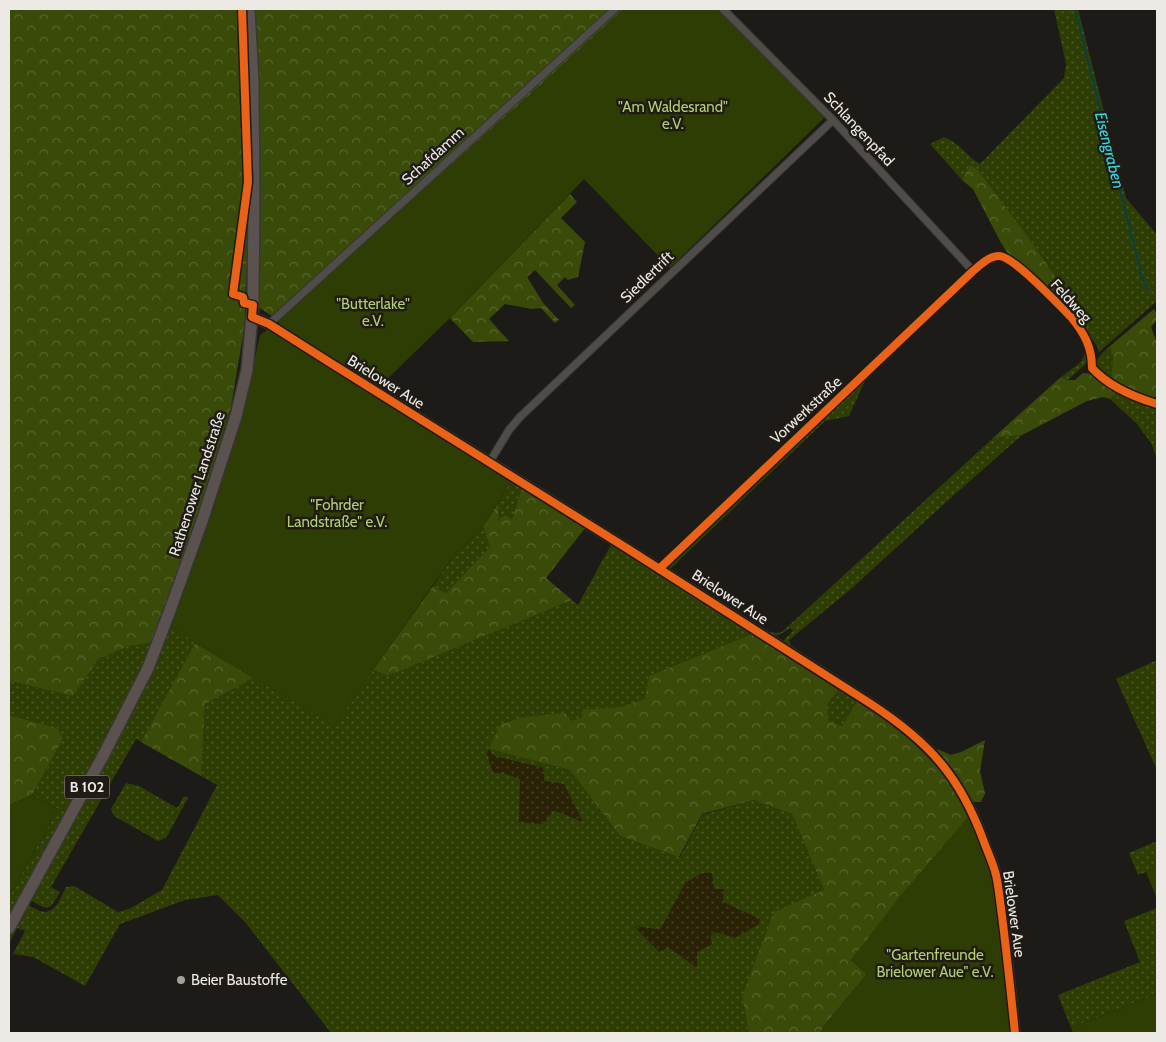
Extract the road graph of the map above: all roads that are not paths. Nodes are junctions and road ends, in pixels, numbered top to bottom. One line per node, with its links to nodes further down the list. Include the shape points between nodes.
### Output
1 (250, 9): 6 (main road, Rathenower Landstraße / B 102, via 254,196)
2 (615, 9): 7 (street, Schafdamm)
3 (723, 9): 4 (street, Schlangenpfad)
4 (832, 120): 5 (street, Schlangenpfad); 9 (street, Siedlertrift, via 520,417)
5 (973, 271): 8 (street, Feldweg, via 990,258 1002,256 1009,259 1076,324 1088,343 1092,368 1096,373 1123,391); 10 (street, Vorwerkstraße)
6 (252, 317): 7 (street, Brielower Aue); 11 (main road, Rathenower Landstraße / B 102, via 247,370 236,416 202,521 148,668)
7 (269, 324): 9 (street, Brielower Aue)
8 (1157, 404)
9 (489, 463): 10 (street, Brielower Aue)
10 (659, 569): 12 (street, Brielower Aue, via 888,715 923,744 949,772 974,815 996,875)
11 (9, 928)
12 (1015, 1033)

